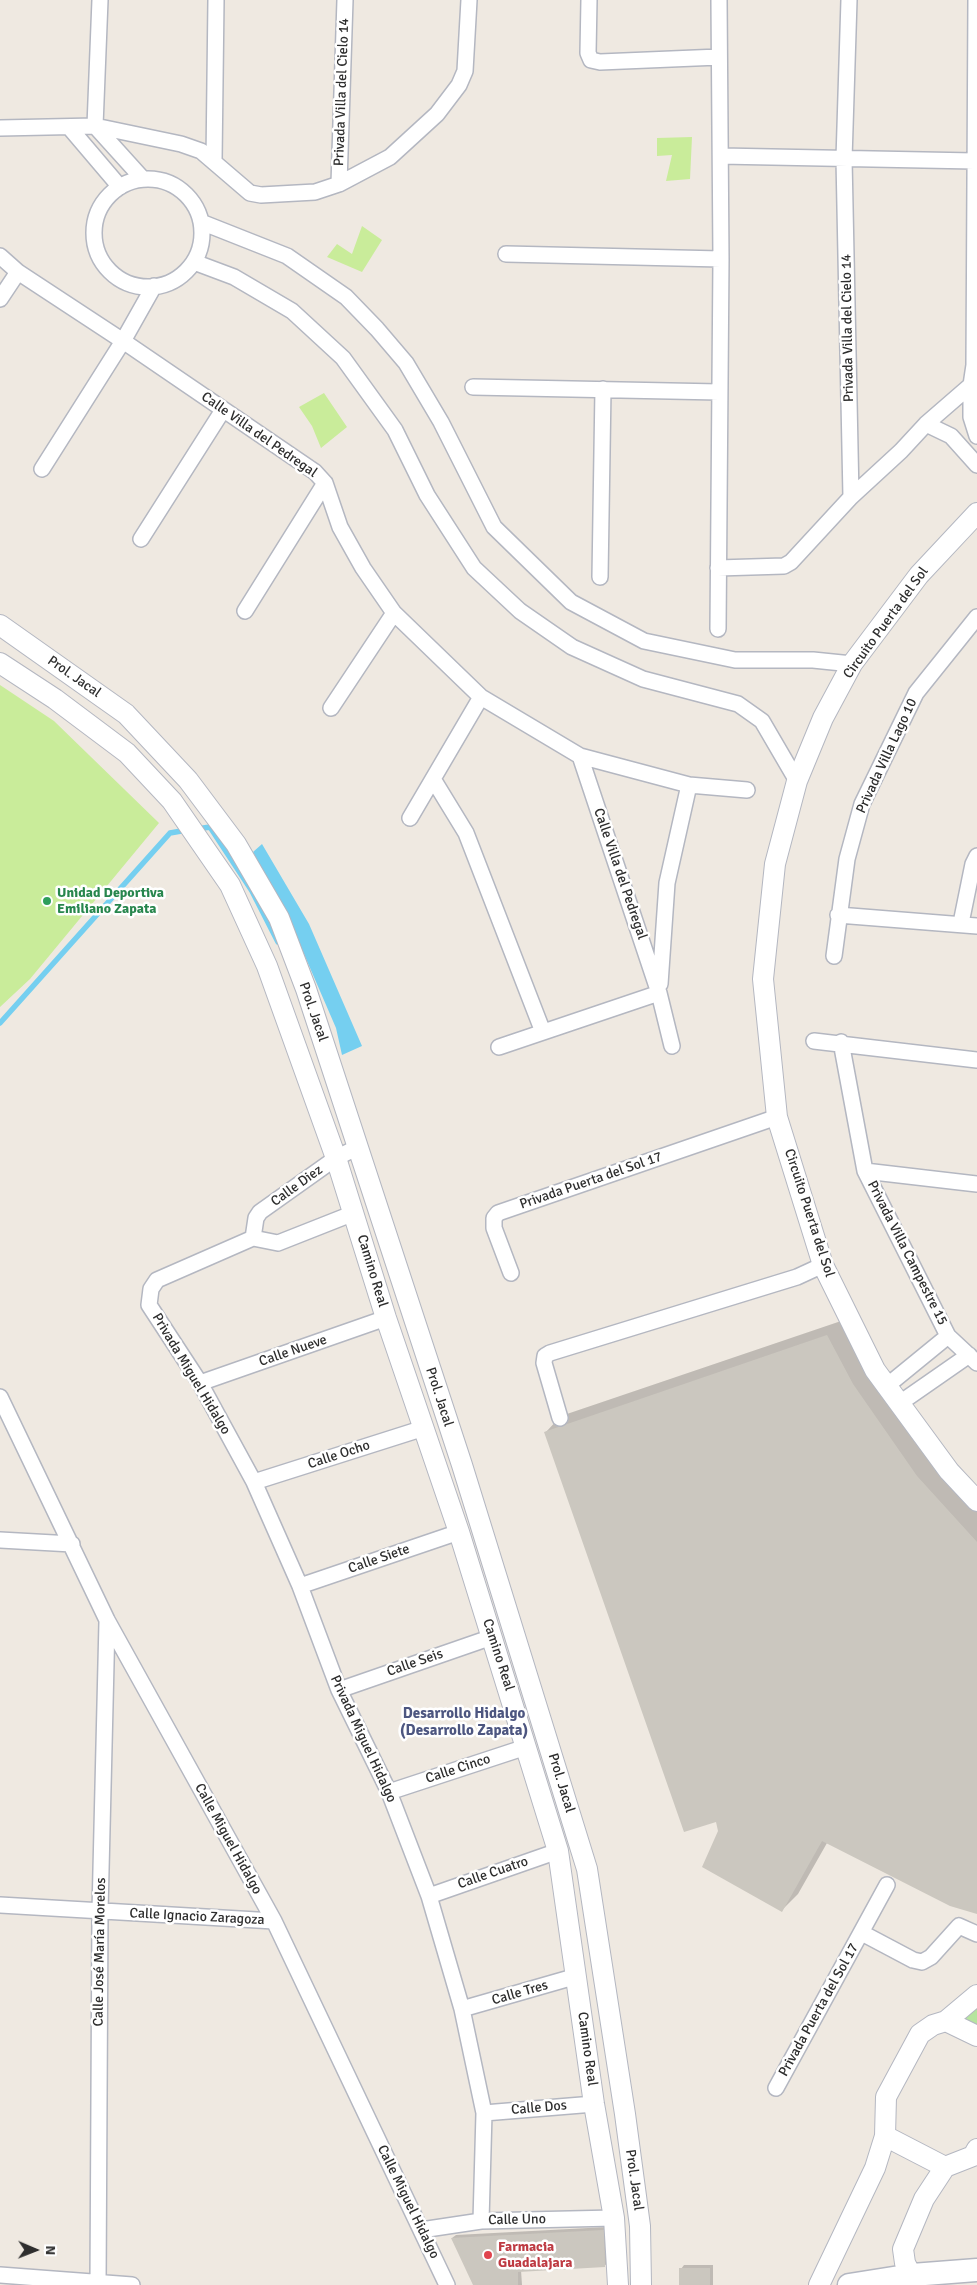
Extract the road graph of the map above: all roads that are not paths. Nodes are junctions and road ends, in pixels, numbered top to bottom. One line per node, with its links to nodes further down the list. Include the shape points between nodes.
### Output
1 (100, 0): 10 (street)
2 (216, 0): 16 (street)
3 (344, 0): 18 (street, Privada Villa del Cielo 14)
4 (469, 0): 18 (street, Privada Villa del Cielo 14, via 465,71 459,86 438,114 390,157)
5 (589, 0): 9 (street, via 588,53 592,60)
6 (719, 0): 9 (street)
7 (849, 0): 14 (street, Privada Villa del Cielo 14)
8 (976, 0): 15 (street)
9 (719, 56): 13 (street)
10 (95, 126): 11 (street, Privada Villa del Cielo 14); 16 (street, Privada Villa del Cielo 14, via 181,144 201,151); 17 (street)
11 (69, 127): 12 (street, Privada Villa del Cielo 14); 19 (street)
12 (0, 128)
13 (721, 156): 14 (street); 23 (street)
14 (844, 159): 15 (street); 39 (street, Privada Villa del Cielo 14)
15 (974, 160): 29 (street, via 974,365)
16 (214, 161): 18 (street, Privada Villa del Cielo 14, via 250,193 260,195 315,192)
17 (142, 178): 19 (street); 20 (street, via 162,180 180,189 194,203)
18 (339, 184)
19 (120, 187): 26 (street, via 106,198 96,218 94,240 102,261 117,278 137,286)
20 (201, 222): 24 (street, via 201,242); 50 (street, via 287,256 346,297 406,363 441,422 494,527 571,602 644,641 735,660 813,660)
21 (506, 254): 23 (street)
22 (0, 256): 25 (street, Calle Villa del Pedregal)
23 (721, 259): 32 (street)
24 (194, 262): 26 (street, via 179,278); 55 (street, via 234,277 292,311 343,358 395,430 427,495 474,568 520,611 572,647 643,679 738,704 762,721)
25 (18, 272): 27 (street); 28 (street, Calle Villa del Pedregal)
26 (154, 286): 28 (street)
27 (0, 298)
28 (123, 341): 33 (street, Calle Villa del Pedregal); 37 (street)
29 (971, 385): 34 (street); 35 (street, via 971,416)
30 (473, 387): 31 (street)
31 (603, 389): 32 (street); 43 (street)
32 (719, 392): 42 (street)
33 (222, 410): 38 (street, Calle Villa del Pedregal, via 304,463); 41 (street)
34 (926, 424): 36 (street, via 951,436); 39 (street)
35 (977, 436)
36 (977, 465)
37 (42, 469)
38 (325, 483): 44 (street); 45 (street, Calle Villa del Pedregal, via 340,527 363,568)
39 (851, 497): 42 (street, via 784,566)
40 (974, 521): 50 (street, Circuito Puerta del Sol, via 919,575)
41 (141, 538)
42 (718, 568): 48 (street)
43 (600, 577)
44 (245, 611)
45 (394, 612): 51 (street, Calle Villa del Pedregal); 52 (street)
46 (977, 616): 60 (street, Privada Villa Lago 10, via 916,693 862,804 847,859)
47 (0, 625): 72 (street, Prol. Jacal, via 126,714 188,780 236,844 279,918)
48 (718, 629)
49 (0, 663): 73 (street, Prol. Jacal, via 127,753 172,801 230,884 267,966)
50 (852, 664): 55 (street, Circuito Puerta del Sol, via 823,718)
51 (481, 697): 53 (street, Calle Villa del Pedregal); 54 (street)
52 (331, 708)
53 (580, 756): 56 (street, Calle Villa del Pedregal); 64 (street, Calle Villa del Pedregal)
54 (433, 779): 58 (street); 65 (street, via 466,833)
55 (797, 781): 71 (street, Circuito Puerta del Sol, via 775,864 763,979)
56 (689, 785): 57 (street, Calle Villa del Pedregal); 64 (street, Calle Villa del Pedregal, via 667,883)
57 (747, 790)
58 (410, 818)
59 (977, 856): 61 (street)
60 (838, 915): 61 (street); 63 (street, Privada Villa Lago 10)
61 (961, 923): 62 (street)
62 (977, 926)
63 (834, 956)
64 (659, 993): 65 (street); 68 (street, Calle Villa del Pedregal)
65 (543, 1032): 69 (street)
66 (814, 1041): 67 (street)
67 (840, 1042): 70 (street); 74 (street, Privada Villa Campestre 15)
68 (672, 1046)
69 (499, 1048)
70 (977, 1060)
71 (777, 1117): 78 (street, Circuito Puerta del Sol); 79 (street, Privada Puerta del Sol 17, via 498,1213 494,1218 494,1228)
72 (358, 1147): 73 (street, Calle Diez); 129 (street, Prol. Jacal, via 462,1466 587,1869 640,2226)
73 (336, 1158): 76 (street, Camino Real); 77 (street, Calle Diez, via 260,1212)
74 (865, 1171): 75 (street, Privada Villa Campestre 15); 81 (street, Privada Villa Campestre 15)
75 (977, 1184)
76 (354, 1213): 77 (street, via 278,1243); 80 (street, Camino Real)
77 (253, 1238): 84 (street, Privada Miguel Hidalgo, via 157,1280 151,1290 149,1305)
78 (823, 1265): 83 (street, Circuito Puerta del Sol, via 875,1370); 87 (street, via 797,1277 550,1352 544,1363)
79 (511, 1273)
80 (386, 1318): 84 (street, Calle Nueve); 88 (street, Camino Real)
81 (948, 1336): 82 (street, Privada Villa Campestre 15); 83 (street, Privada Villa Campestre 15)
82 (973, 1359): 86 (street, Privada Villa Campestre 15)
83 (896, 1379): 86 (street, Circuito Puerta del Sol)
84 (200, 1383): 89 (street, Privada Miguel Hidalgo)
85 (0, 1397): 93 (street, Calle Miguel Hidalgo)
86 (900, 1403): 90 (street, Circuito Puerta del Sol, via 949,1471)
87 (560, 1418)
88 (424, 1428): 89 (street, Calle Ocho); 91 (street, Camino Real)
89 (254, 1482): 94 (street, Privada Miguel Hidalgo)
90 (977, 1500)
91 (459, 1532): 94 (street, Calle Siete); 96 (street, Camino Real)
92 (0, 1540): 93 (street)
93 (72, 1544): 95 (street, Calle Miguel Hidalgo)
94 (300, 1586): 97 (street, Privada Miguel Hidalgo)
95 (107, 1620): 104 (street, Calle José María Morelos); 105 (street, Calle Miguel Hidalgo)
96 (492, 1637): 97 (street, Calle Seis); 98 (street, Camino Real)
97 (339, 1690): 99 (street, Privada Miguel Hidalgo)
98 (526, 1747): 99 (street, Calle Cinco); 100 (street, Camino Real)
99 (388, 1792): 102 (street, Privada Miguel Hidalgo)
100 (558, 1851): 102 (street, Calle Cuatro); 108 (street, Camino Real)
101 (887, 1885): 106 (street, Privada Puerta del Sol 17)
102 (429, 1896): 110 (street, Privada Miguel Hidalgo)
103 (0, 1905): 104 (street, Calle Ignacio Zaragoza)
104 (100, 1911): 105 (street, Calle Ignacio Zaragoza); 125 (street, Calle José María Morelos)
105 (274, 1921): 121 (street, Calle Miguel Hidalgo)
106 (862, 1932): 107 (street, Privada Puerta del Sol 17, via 922,1962 931,1957 958,1926); 113 (street, Privada Puerta del Sol 17)
107 (977, 1934)
108 (577, 1976): 110 (street, Calle Tres); 114 (street, Camino Real)
109 (977, 1994): 111 (street)
110 (462, 2009): 115 (street, Privada Miguel Hidalgo)
111 (946, 2021): 112 (street); 116 (street, via 920,2034 886,2096)
112 (977, 2036)
113 (776, 2088)
114 (594, 2104): 115 (street, Calle Dos); 119 (street, Camino Real)
115 (484, 2113): 120 (street, Privada Miguel Hidalgo)
116 (885, 2136): 118 (street); 130 (street, via 874,2168)
117 (977, 2149): 118 (street, via 973,2156)
118 (945, 2167): 124 (street, via 924,2199 903,2250 905,2263)
119 (614, 2218): 120 (street, Calle Uno); 128 (street, Camino Real)
120 (481, 2221): 121 (street, Calle Uno)
121 (421, 2230): 127 (street, Calle Miguel Hidalgo)
122 (0, 2275): 125 (street)
123 (960, 2275): 124 (main road)
124 (914, 2280): 131 (main road)
125 (98, 2284): 126 (street)
126 (132, 2285)
127 (448, 2285)
128 (618, 2285)
129 (641, 2285)
130 (819, 2285)
131 (849, 2285)

